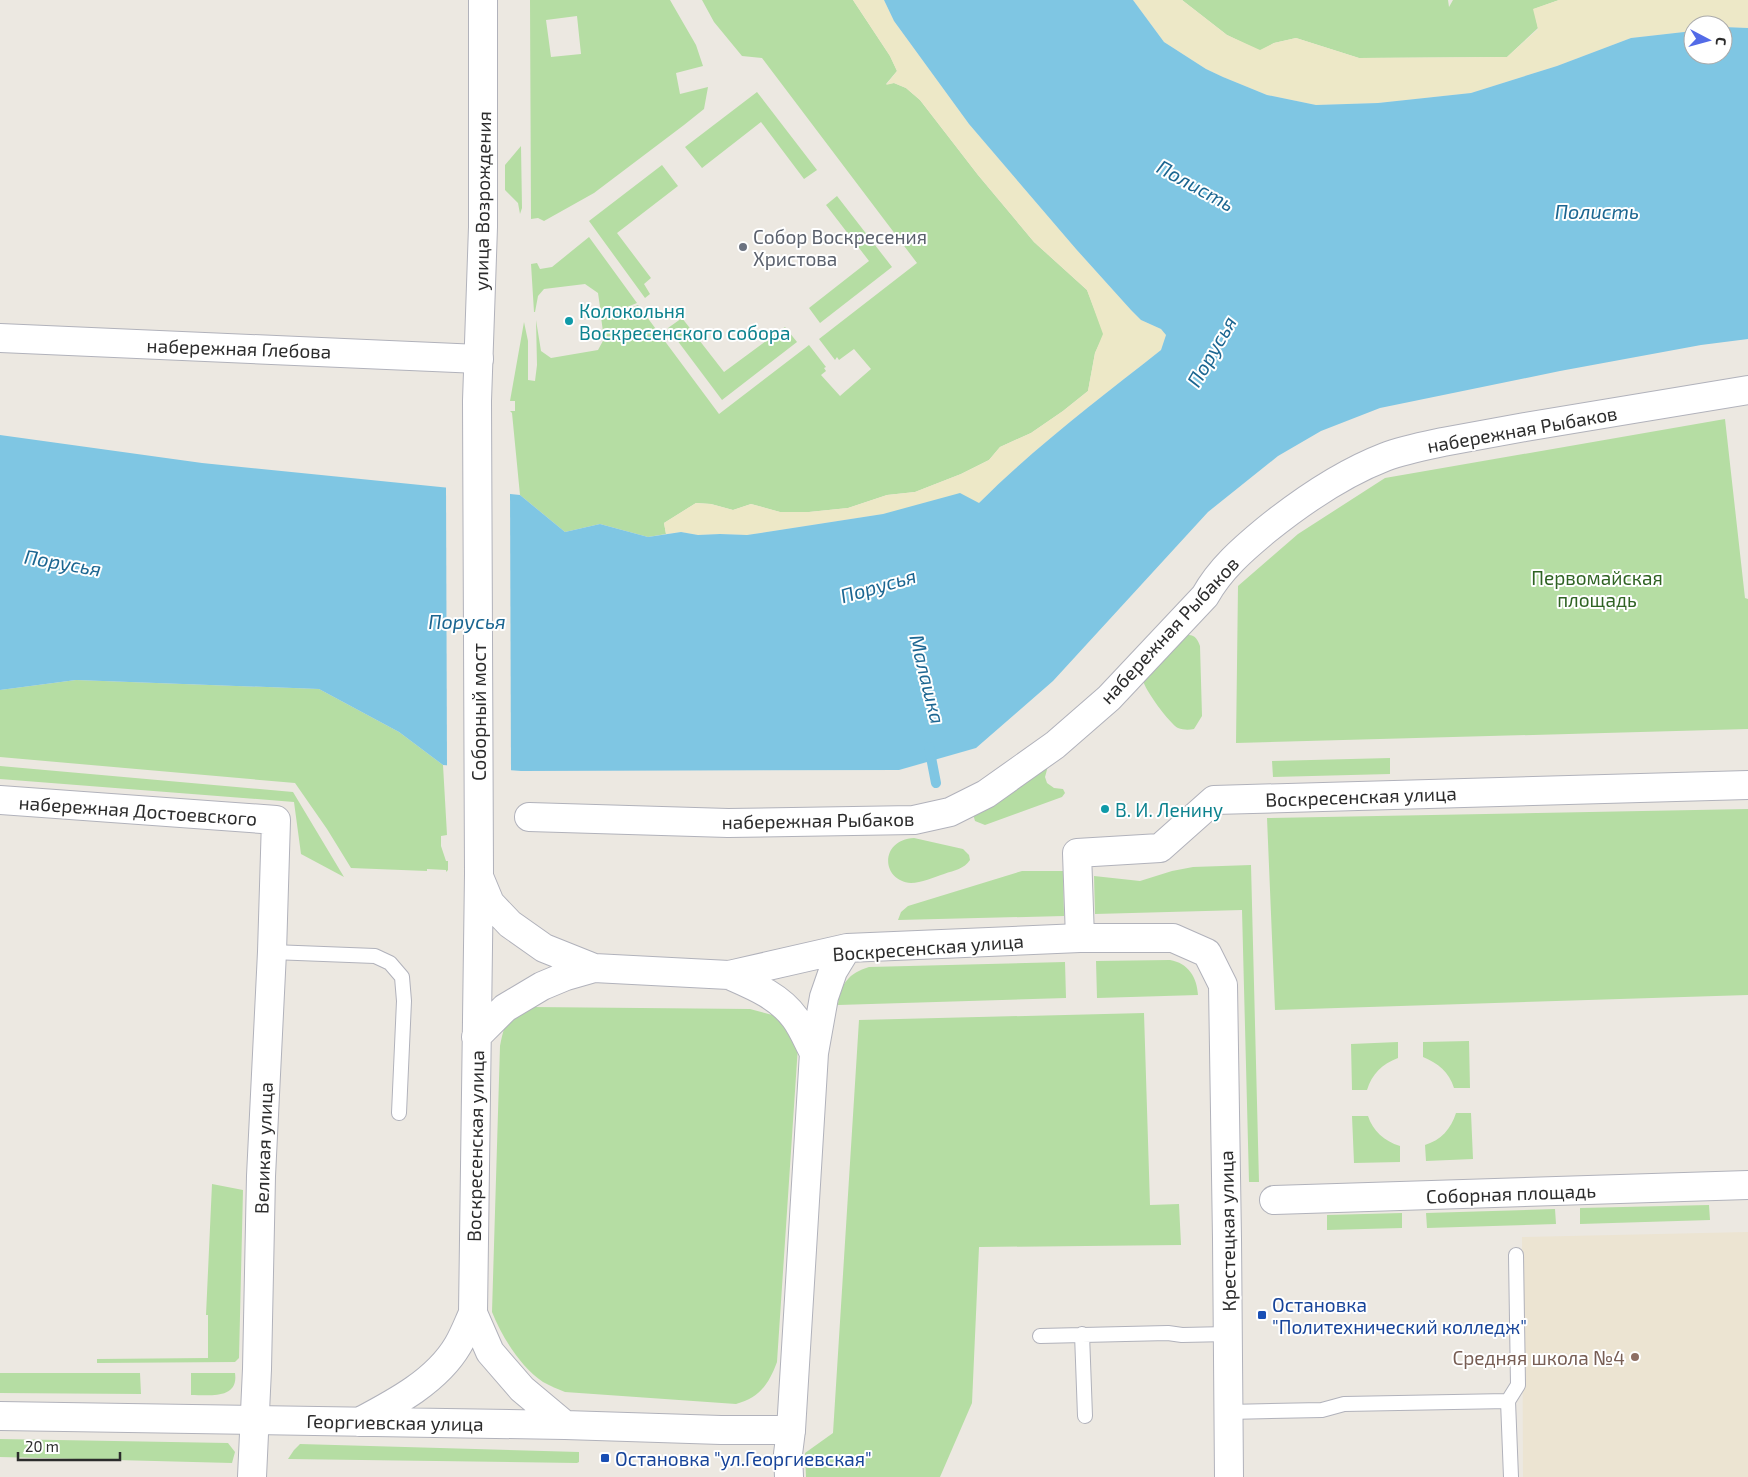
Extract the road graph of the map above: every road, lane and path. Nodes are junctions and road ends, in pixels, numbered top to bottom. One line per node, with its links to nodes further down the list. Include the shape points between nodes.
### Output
1 (483, 0): 3 (street, улица Возрождения, via 484,227)
2 (0, 338): 3 (street, набережная Глебова)
3 (479, 359): 5 (street, улица Возрождения)
4 (1748, 390): 8 (street, набережная Рыбаков, via 1426,446 1386,457 1355,471 1318,491 1246,546 1222,570 1205,596 1109,698 1054,745 986,794 950,812 914,820 728,823)
5 (477, 401): 10 (street, Соборный мост)
6 (1748, 785): 11 (street, Воскресенская улица, via 1214,800 1160,848 1077,853)
7 (0, 800): 9 (street, набережная Достоевского)
8 (529, 817)
9 (276, 820): 13 (street, Великая улица)
10 (479, 874): 14 (street, via 490,903 510,924 544,948); 17 (street, Соборный мост)
11 (1080, 938): 12 (street, Воскресенская улица); 16 (street, Воскресенская улица, via 1173,938 1207,954)
12 (846, 948): 15 (street, Воскресенская улица); 18 (street, via 824,997)
13 (272, 952): 19 (lane, via 375,956 390,963 402,978); 31 (street, Великая улица, via 261,1176)
14 (594, 968): 15 (street, Воскресенская улица); 17 (street, Воскресенская улица, via 542,986 505,1008)
15 (729, 975): 18 (street, via 766,991 779,1002 795,1018)
16 (1223, 985): 25 (street, Крестецкая улица)
17 (476, 1036): 23 (street, Воскресенская улица)
18 (814, 1053): 34 (street)
19 (400, 1113)
20 (1748, 1185): 21 (street, Соборная площадь)
21 (1274, 1200)
22 (1516, 1255): 27 (lane, via 1518,1386)
23 (473, 1313): 32 (street, via 458,1345 438,1370 394,1404); 33 (street, via 490,1352 522,1389)
24 (1082, 1334): 25 (lane); 26 (lane); 30 (lane)
25 (1228, 1334): 28 (street, Крестецкая улица)
26 (1040, 1336)
27 (1508, 1400): 28 (lane, via 1344,1404 1322,1410); 38 (lane)
28 (1228, 1412): 37 (street, Крестецкая улица)
29 (0, 1416): 31 (street, Георгиевская улица)
30 (1084, 1416)
31 (255, 1420): 32 (street, Георгиевская улица); 35 (street, Великая улица)
32 (359, 1422): 33 (street, Георгиевская улица)
33 (565, 1425): 34 (street, Георгиевская улица)
34 (791, 1430): 36 (street)
35 (252, 1477)
36 (789, 1477)
37 (1229, 1477)
38 (1511, 1477)

